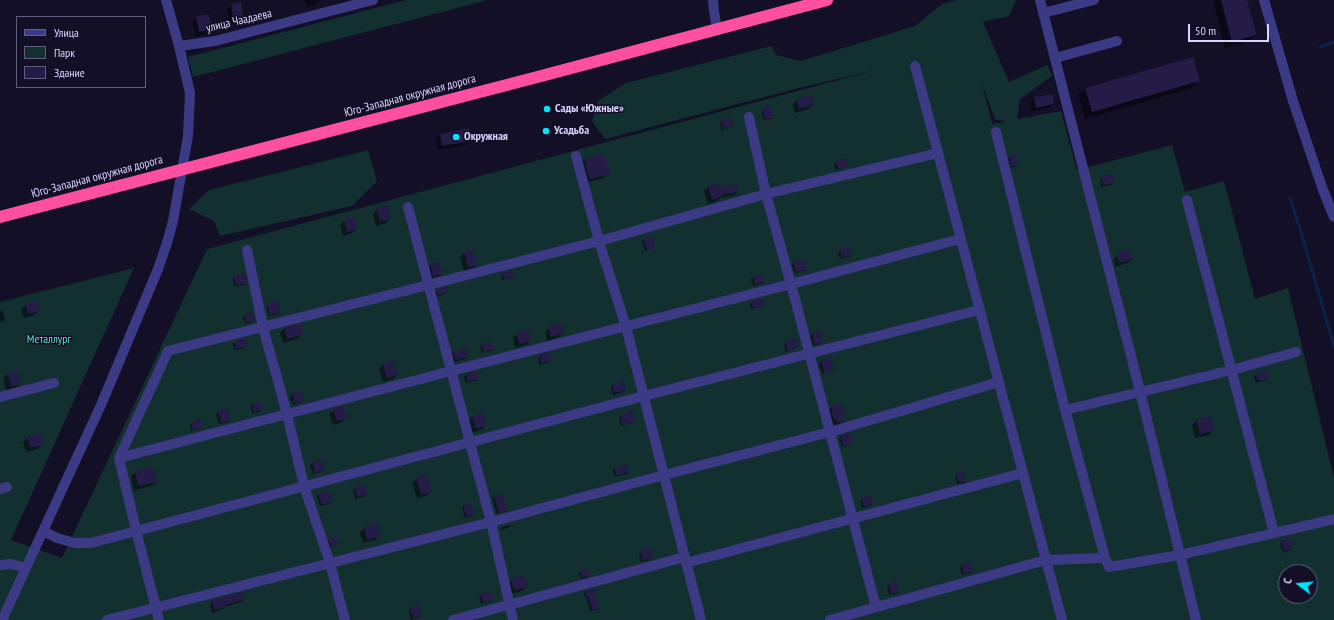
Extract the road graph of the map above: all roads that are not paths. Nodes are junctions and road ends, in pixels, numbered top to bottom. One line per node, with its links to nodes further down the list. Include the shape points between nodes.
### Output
1 (166, 0): 11 (street)
2 (373, 0): 11 (street, улица Чаадаева, via 215,41)
3 (713, 0): 9 (street)
4 (828, 0): 9 (highway, Юго-Западная окружная дорога)
5 (1040, 0): 8 (street)
6 (1094, 0): 8 (street)
7 (1264, 0): 23 (street, via 1293,101)
8 (1043, 13): 12 (street)
9 (718, 29): 18 (highway, Юго-Западная окружная дорога)
10 (1117, 42): 12 (street)
11 (180, 46): 18 (street, via 190,93 188,136)
12 (1055, 58): 38 (street)
13 (915, 66): 16 (street)
14 (749, 117): 19 (street)
15 (996, 132): 41 (street)
16 (938, 153): 19 (street); 24 (street)
17 (576, 156): 25 (street)
18 (182, 169): 22 (highway, Юго-Западная окружная дорога); 53 (street, via 173,221 158,269 101,405)
19 (766, 194): 25 (street); 27 (street)
20 (1187, 200): 34 (street)
21 (408, 207): 28 (street)
22 (0, 217)
23 (1334, 217)
24 (960, 239): 27 (street); 29 (street)
25 (599, 241): 28 (street); 31 (street)
26 (247, 250): 30 (street)
27 (791, 284): 31 (street); 33 (street)
28 (428, 285): 30 (street); 35 (street)
29 (979, 310): 33 (street); 36 (street)
30 (264, 327): 42 (street); 45 (street, via 168,351)
31 (626, 327): 35 (street); 39 (street)
32 (1296, 352): 34 (street)
33 (808, 354): 39 (street); 43 (street)
34 (1232, 370): 38 (street); 54 (street)
35 (451, 371): 42 (street); 44 (street)
36 (999, 382): 43 (street); 46 (street)
37 (54, 383): 40 (street)
38 (1140, 391): 41 (street); 55 (street)
39 (644, 396): 44 (street); 47 (street)
40 (0, 397)
41 (1065, 410): 56 (street)
42 (287, 414): 45 (street); 48 (street)
43 (830, 432): 47 (street); 49 (street)
44 (470, 442): 48 (street); 51 (street)
45 (120, 458): 52 (street)
46 (1023, 473): 49 (street); 58 (street)
47 (664, 475): 51 (street); 57 (street)
48 (304, 486): 52 (street); 59 (street)
49 (853, 519): 57 (street); 64 (street)
50 (1334, 519): 54 (street)
51 (491, 522): 59 (street); 62 (street)
52 (136, 530): 53 (street, via 91,543 75,543); 63 (street)
53 (43, 531): 61 (street)
54 (1274, 533): 55 (street)
55 (1180, 555): 56 (street, via 1109,567); 74 (street)
56 (1105, 558): 58 (street)
57 (686, 560): 62 (street); 71 (street)
58 (1046, 560): 64 (street); 73 (street)
59 (330, 563): 63 (street); 68 (street)
60 (0, 565): 61 (street, via 11,564)
61 (26, 568): 65 (street)
62 (509, 604): 69 (street); 70 (street)
63 (156, 607): 66 (street); 67 (street)
64 (876, 607): 72 (street)
65 (2, 620)
66 (107, 620)
67 (159, 620)
68 (345, 620)
69 (453, 620)
70 (513, 620)
71 (701, 620)
72 (830, 620)
73 (1062, 620)
74 (1196, 620)

